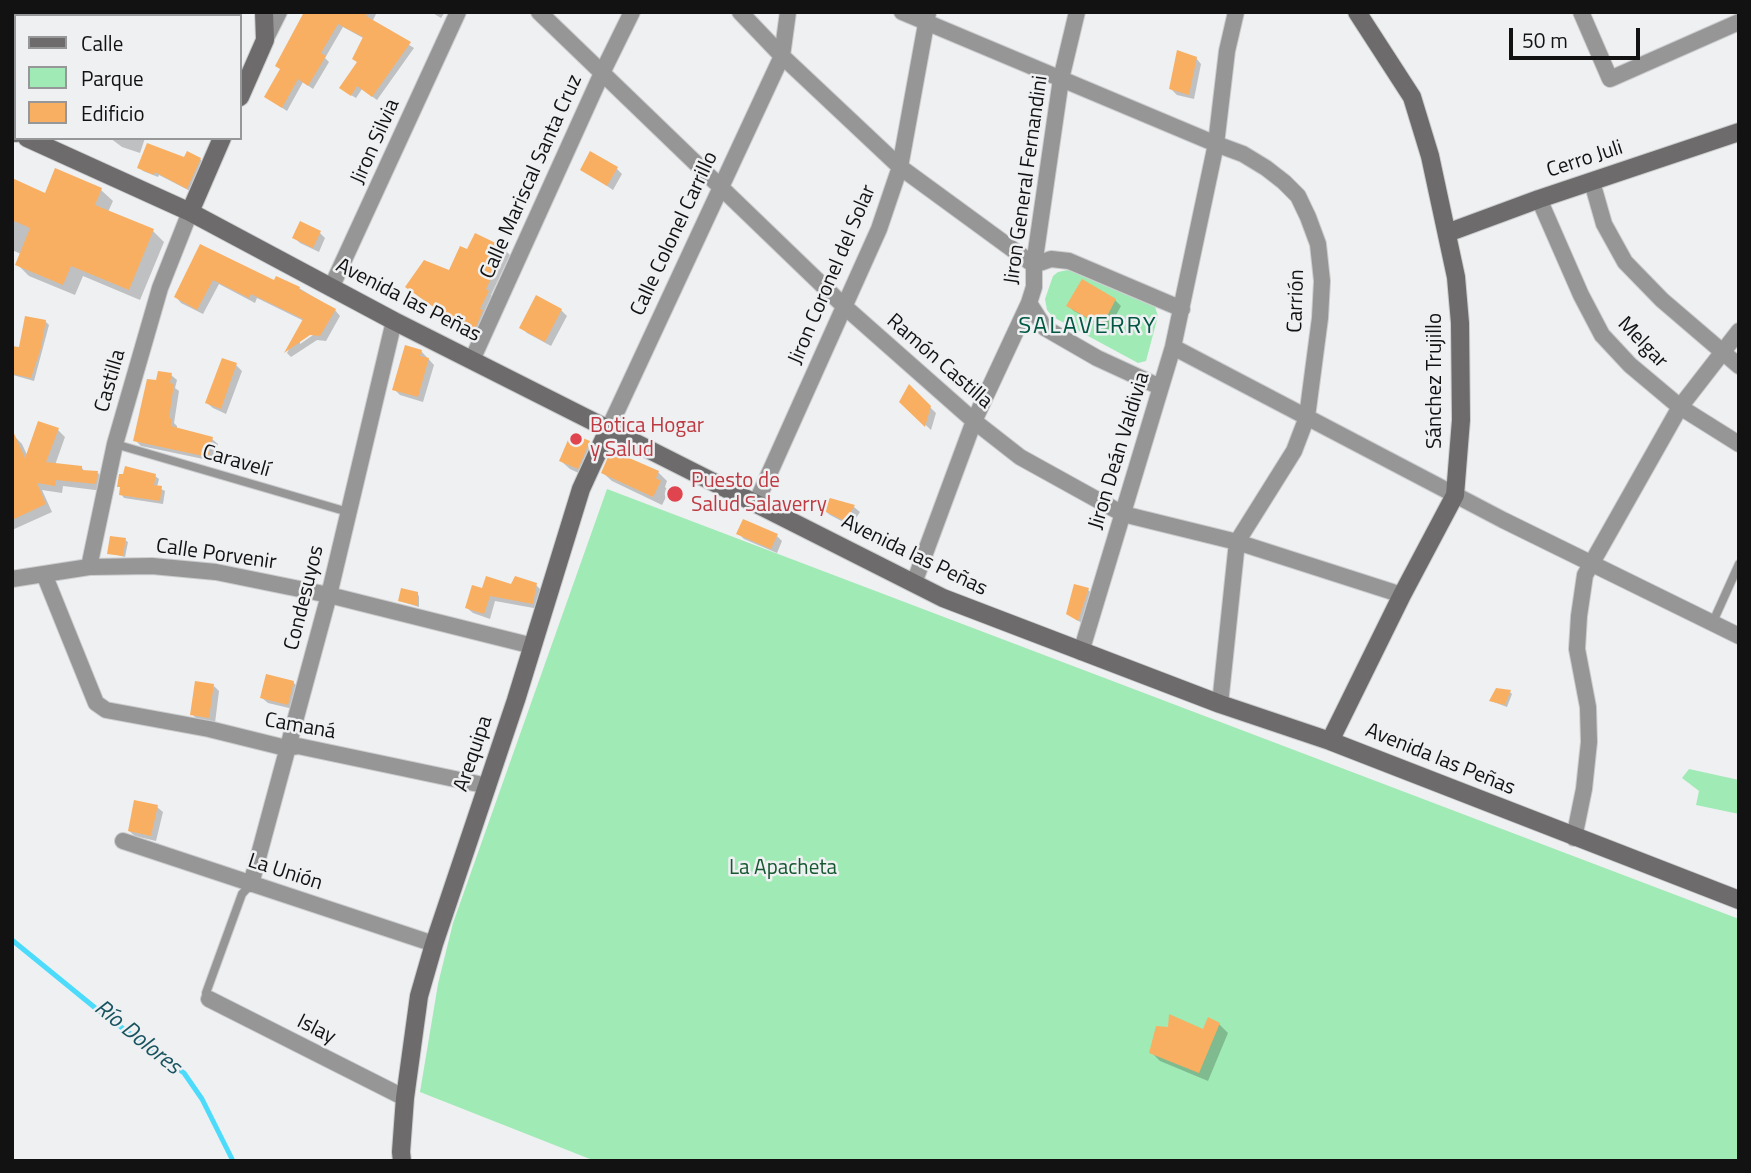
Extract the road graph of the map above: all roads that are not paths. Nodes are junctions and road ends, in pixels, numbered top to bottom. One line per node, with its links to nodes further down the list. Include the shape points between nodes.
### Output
1 (264, 12): 15 (street)
2 (279, 12): 15 (street)
3 (458, 12): 31 (street, Jiron Silvia)
4 (539, 12): 17 (street, Ramón Castilla)
5 (632, 12): 17 (street, Calle Mariscal Santa Cruz)
6 (740, 12): 16 (street)
7 (788, 12): 16 (street)
8 (902, 12): 13 (street, Carrión)
9 (1077, 12): 18 (street, Jiron General Fernandini)
10 (1236, 12): 23 (street, Jiron Deán Valdivia)
11 (1357, 12): 29 (street, Sánchez Trujillo, via 1412,97)
12 (1581, 12): 14 (street, via 1610,79)
13 (928, 18): 18 (street, Carrión); 24 (street, Jiron Coronel del Solar)
14 (1739, 22)
15 (265, 40): 19 (street)
16 (782, 56): 24 (street); 26 (street, Calle Colonel Carrillo)
17 (602, 73): 26 (street, Ramón Castilla); 39 (street, Calle Mariscal Santa Cruz)
18 (1061, 79): 23 (street, Carrión); 30 (street, Jiron General Fernandini)
19 (242, 92)
20 (1739, 132): 25 (street, Cerro Juli)
21 (31, 140): 28 (street, Avenida las Peñas)
22 (221, 140): 28 (street)
23 (1216, 144): 34 (street, Jiron Deán Valdivia); 43 (street, Carrión, via 1266,168 1298,196 1318,244 1320,318)
24 (900, 167): 30 (street); 33 (street, Jiron Coronel del Solar)
25 (1592, 182): 27 (street, Cerro Juli); 38 (street, via 1604,224 1625,262)
26 (720, 186): 33 (street, Ramón Castilla); 45 (street, Calle Colonel Carrillo)
27 (1539, 199): 29 (street, Cerro Juli); 42 (street, Melgar, via 1602,335)
28 (190, 212): 31 (street, Avenida las Peñas); 46 (street, Castilla, via 160,288)
29 (1447, 233): 48 (street, Sánchez Trujillo, via 1460,323 1461,420)
30 (1034, 265): 32 (street, Jiron General Fernandini); 34 (street, via 1051,259 1069,261)
31 (331, 288): 35 (street, Avenida las Peñas)
32 (1029, 303): 41 (street, via 1045,328); 44 (street, Jiron General Fernandini)
33 (845, 307): 44 (street, Ramón Castilla); 49 (street, Jiron Coronel del Solar)
34 (1182, 309): 37 (street, Jiron Deán Valdivia)
35 (394, 321): 39 (street, Avenida las Peñas); 50 (street, Condesuyos)
36 (1739, 331): 38 (street)
37 (1173, 347): 41 (street, Jiron Deán Valdivia); 43 (street)
38 (1721, 352): 40 (street); 42 (street)
39 (472, 360): 45 (street, Avenida las Peñas)
40 (1739, 366)
41 (1160, 387): 51 (street, Jiron Deán Valdivia)
42 (1680, 407): 47 (street, Melgar); 54 (street)
43 (1307, 416): 48 (street); 52 (street, Carrión, via 1294,451)
44 (974, 421): 51 (street, Ramón Castilla, via 1020,457); 58 (street, Jiron General Fernandini)
45 (608, 430): 49 (street, Avenida las Peñas); 63 (street, Arequipa, via 581,489)
46 (115, 444): 50 (lane, Caravelí); 55 (street, Castilla)
47 (1739, 444)
48 (1455, 495): 54 (street); 60 (street, Sánchez Trujillo)
49 (756, 503): 58 (street, Avenida las Peñas)
50 (348, 512): 59 (street, Condesuyos)
51 (1123, 514): 52 (street, Ramón Castilla); 64 (street, Jiron Deán Valdivia)
52 (1237, 542): 60 (street, Ramón Castilla); 65 (street, Carrión)
53 (1739, 564): 61 (lane)
54 (1591, 565): 61 (street); 69 (street, via 1578,617 1577,649 1589,741)
55 (89, 567): 56 (street, Calle Porvenir); 59 (street, Calle Porvenir, via 216,572)
56 (44, 574): 57 (street, Calle Porvenir); 67 (street, Camaná, via 96,703 106,710)
57 (12, 579)
58 (914, 583): 64 (street, Avenida las Peñas)
59 (329, 595): 63 (street, Calle Porvenir); 67 (street, Condesuyos)
60 (1402, 595): 66 (street, Sánchez Trujillo)
61 (1712, 624): 62 (street)
62 (1739, 636)
63 (533, 646): 68 (street, Arequipa)
64 (1081, 652): 65 (street, Avenida las Peñas)
65 (1220, 704): 66 (street, Avenida las Peñas)
66 (1330, 741): 69 (street, Avenida las Peñas)
67 (286, 748): 68 (street, Camaná, via 298,746); 71 (street, Condesuyos)
68 (488, 786): 73 (street, Arequipa)
69 (1574, 838): 72 (street, Avenida las Peñas)
70 (123, 841): 71 (street, La Unión)
71 (251, 884): 73 (street, La Unión); 74 (lane, via 242,894 206,993)
72 (1739, 900)
73 (433, 944): 75 (street, Arequipa, via 419,996)
74 (209, 999): 75 (street, Islay)
75 (405, 1098): 76 (street, Arequipa)
76 (402, 1161)

